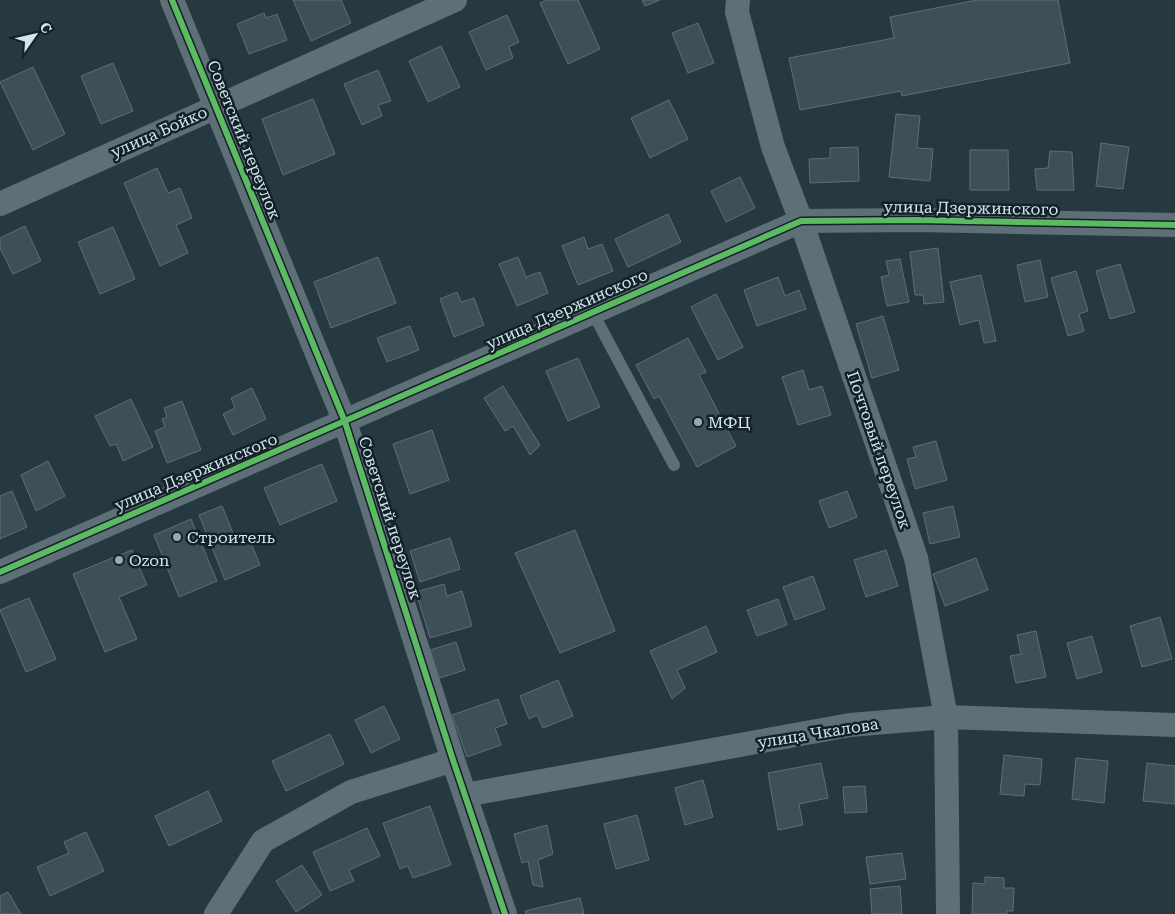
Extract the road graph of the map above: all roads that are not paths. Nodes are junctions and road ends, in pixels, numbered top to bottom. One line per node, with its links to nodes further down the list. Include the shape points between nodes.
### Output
1 (172, 0): 4 (street, Советский переулок)
2 (455, 0): 4 (street, улица Бойко)
3 (738, 0): 6 (street, Почтовый переулок, via 738,12 773,147)
4 (215, 107): 5 (street, улица Бойко); 9 (street, Советский переулок)
5 (0, 204)
6 (801, 220): 7 (street, улица Дзержинского); 8 (street, улица Дзержинского); 12 (street, Почтовый переулок, via 916,558)
7 (1175, 225)
8 (593, 313): 9 (street, улица Дзержинского); 10 (lane)
9 (345, 422): 11 (street, улица Дзержинского); 14 (street, Советский переулок)
10 (674, 465)
11 (0, 572)
12 (946, 717): 13 (street, улица Чкалова); 15 (street, улица Чкалова, via 850,725); 18 (street, Почтовый переулок)
13 (1175, 725)
14 (453, 760): 15 (street, Советский переулок); 16 (street, via 351,792 263,841)
15 (465, 795): 17 (street, Советский переулок)
16 (216, 914)
17 (505, 914)
18 (948, 914)

